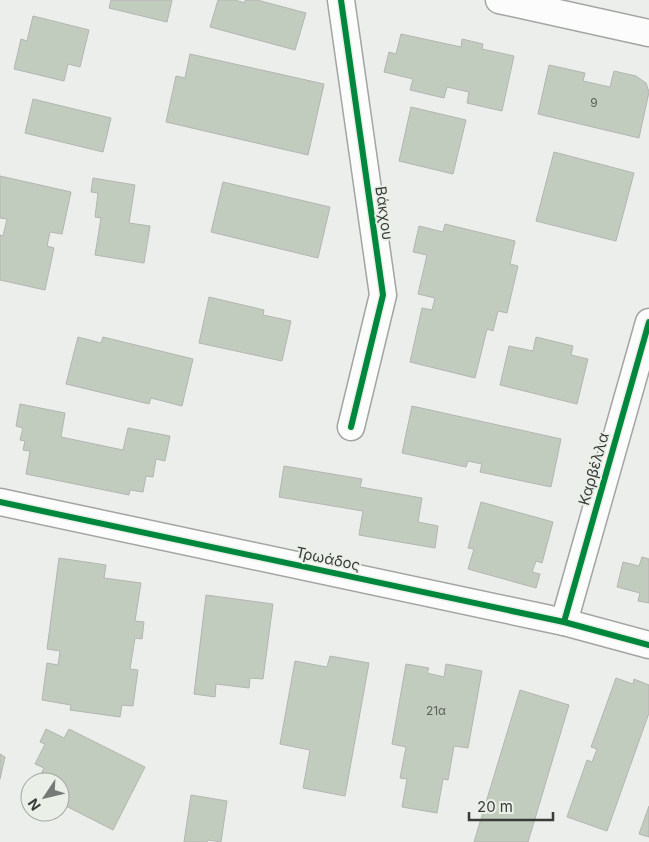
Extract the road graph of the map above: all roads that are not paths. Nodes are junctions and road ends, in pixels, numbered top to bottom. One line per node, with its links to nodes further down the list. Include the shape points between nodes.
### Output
1 (341, 0): 5 (street, Βάκχου, via 383,295)
2 (499, 0): 3 (street)
3 (649, 33)
4 (649, 322): 7 (street, Καρβέλλα)
5 (350, 427)
6 (0, 502): 7 (street, Τρωάδος)
7 (564, 622): 8 (street, Τρωάδος)
8 (649, 645)

